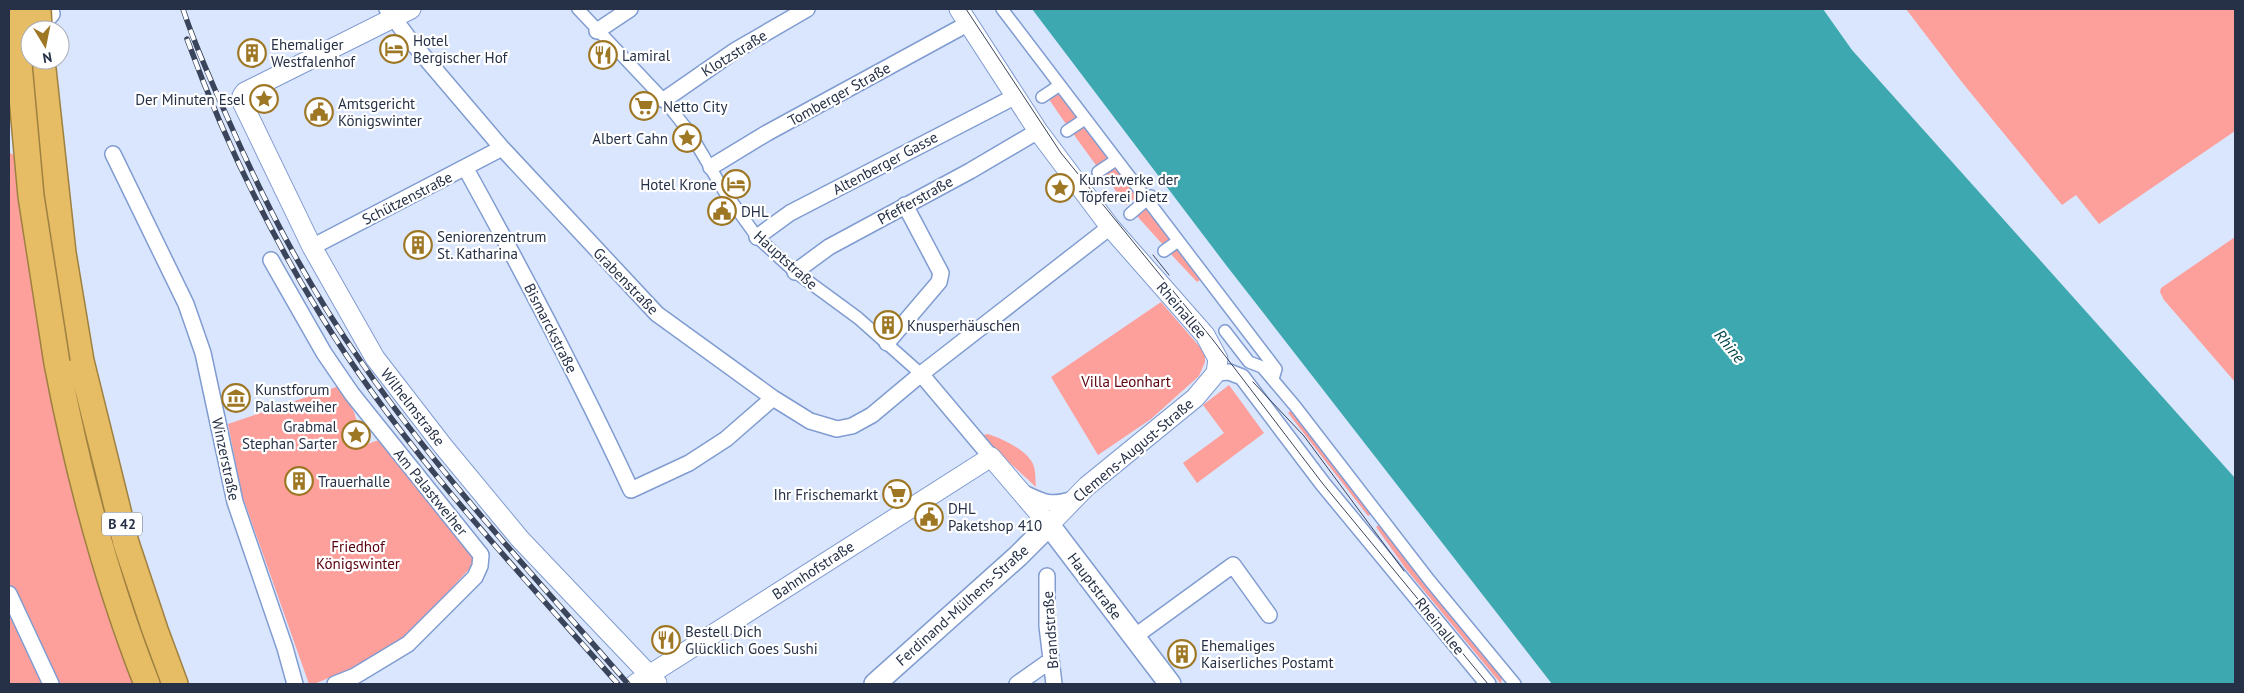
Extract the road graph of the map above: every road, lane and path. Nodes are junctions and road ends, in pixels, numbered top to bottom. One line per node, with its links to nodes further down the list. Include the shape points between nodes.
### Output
1 (14, 9): 42 (highway, B 42, bridge, via 31,196)
2 (51, 9): 9 (street, via 52,14)
3 (578, 9): 10 (street, Hauptstraße)
4 (630, 9): 10 (street)
5 (807, 9): 17 (street, Klotzstraße, via 736,50)
6 (1002, 9): 14 (street)
7 (398, 12): 21 (street, Grabenstraße, via 410,40); 33 (street, Wilhelmstraße, via 242,96)
8 (964, 16): 15 (street, Rheinallee); 24 (street, Tomberger Straße)
9 (47, 20)
10 (597, 31): 17 (street, Hauptstraße)
11 (20, 51): 12 (street)
12 (9, 64)
13 (43, 70): 42 (highway, B 42, via 62,253)
14 (1060, 84): 16 (street); 18 (street)
15 (1016, 96): 19 (street, Rheinallee); 31 (street, Altenberger Gasse, via 790,213)
16 (1042, 97)
17 (664, 100): 24 (street, Hauptstraße, via 690,132)
18 (1085, 119): 20 (street); 23 (street)
19 (1038, 131): 28 (street, Pfefferstraße); 30 (street, Rheinallee)
20 (1067, 131)
21 (502, 148): 25 (street, Schützenstraße); 45 (street, Grabenstraße, via 656,314)
22 (113, 154): 62 (street, Winzerstraße, via 186,304 203,352 235,502)
23 (1116, 160): 26 (street); 27 (street)
24 (711, 167): 31 (street, Hauptstraße, via 740,215)
25 (466, 169): 33 (street, Schützenstraße); 45 (street, Bismarckstraße, via 593,408 631,490 689,463 726,439)
26 (1098, 172)
27 (1149, 198): 29 (street); 32 (street)
28 (905, 205): 36 (street, Pfefferstraße, via 829,247); 40 (street, via 941,273 939,282)
29 (1130, 214)
30 (1110, 227): 43 (street, Rheinallee, via 1205,335 1218,359); 44 (street, Grabenstraße)
31 (758, 237): 36 (street, Hauptstraße)
32 (1178, 241): 34 (street); 37 (street)
33 (312, 247): 58 (street, Wilhelmstraße, via 375,358 443,446 520,539)
34 (1164, 251)
35 (271, 260): 63 (street, Am Palastweiher, via 324,353 348,388 481,555 475,577 408,644)
36 (795, 272): 40 (street, Hauptstraße)
37 (1209, 278): 38 (street); 41 (street)
38 (1197, 287)
39 (1226, 331): 41 (street, via 1249,362)
40 (887, 343): 44 (street, Hauptstraße)
41 (1262, 359): 57 (street, via 1262,366)
42 (69, 362): 60 (highway, B 42, via 74,445 119,607); 61 (highway, B 42)
43 (1216, 373): 48 (street, Clemens-August-Straße, via 1195,398); 68 (street, Rheinallee, via 1229,372 1242,377 1324,484)
44 (921, 374): 45 (street, Grabenstraße, via 872,415 852,426 837,429 810,422); 46 (street, Hauptstraße)
45 (773, 398)
46 (991, 457): 47 (street, Hauptstraße); 58 (street, Bahnhofstraße)
47 (1018, 490): 48 (street, Hauptstraße, via 1043,502); 49 (street, Hauptstraße)
48 (1071, 500): 49 (street, Clemens-August-Straße)
49 (1049, 525): 50 (main road, Hauptstraße); 51 (main road, Ferdinand-Mülhens-Straße)
50 (1068, 549): 51 (main road, via 1048,549); 55 (main road, Hauptstraße)
51 (1018, 556): 64 (main road, Ferdinand-Mülhens-Straße)
52 (1046, 576): 56 (street, Brandstraße)
53 (9, 594): 59 (street)
54 (1269, 615): 55 (street, via 1233,565)
55 (1134, 637): 67 (main road, Hauptstraße)
56 (1051, 660): 65 (street); 66 (street, Brandstraße)
57 (1508, 679): 69 (street)
58 (647, 680)
59 (52, 684)
60 (147, 684)
61 (175, 684)
62 (295, 684)
63 (335, 684)
64 (875, 684)
65 (1017, 684)
66 (1054, 684)
67 (1170, 684)
68 (1488, 684)
69 (1515, 684)

